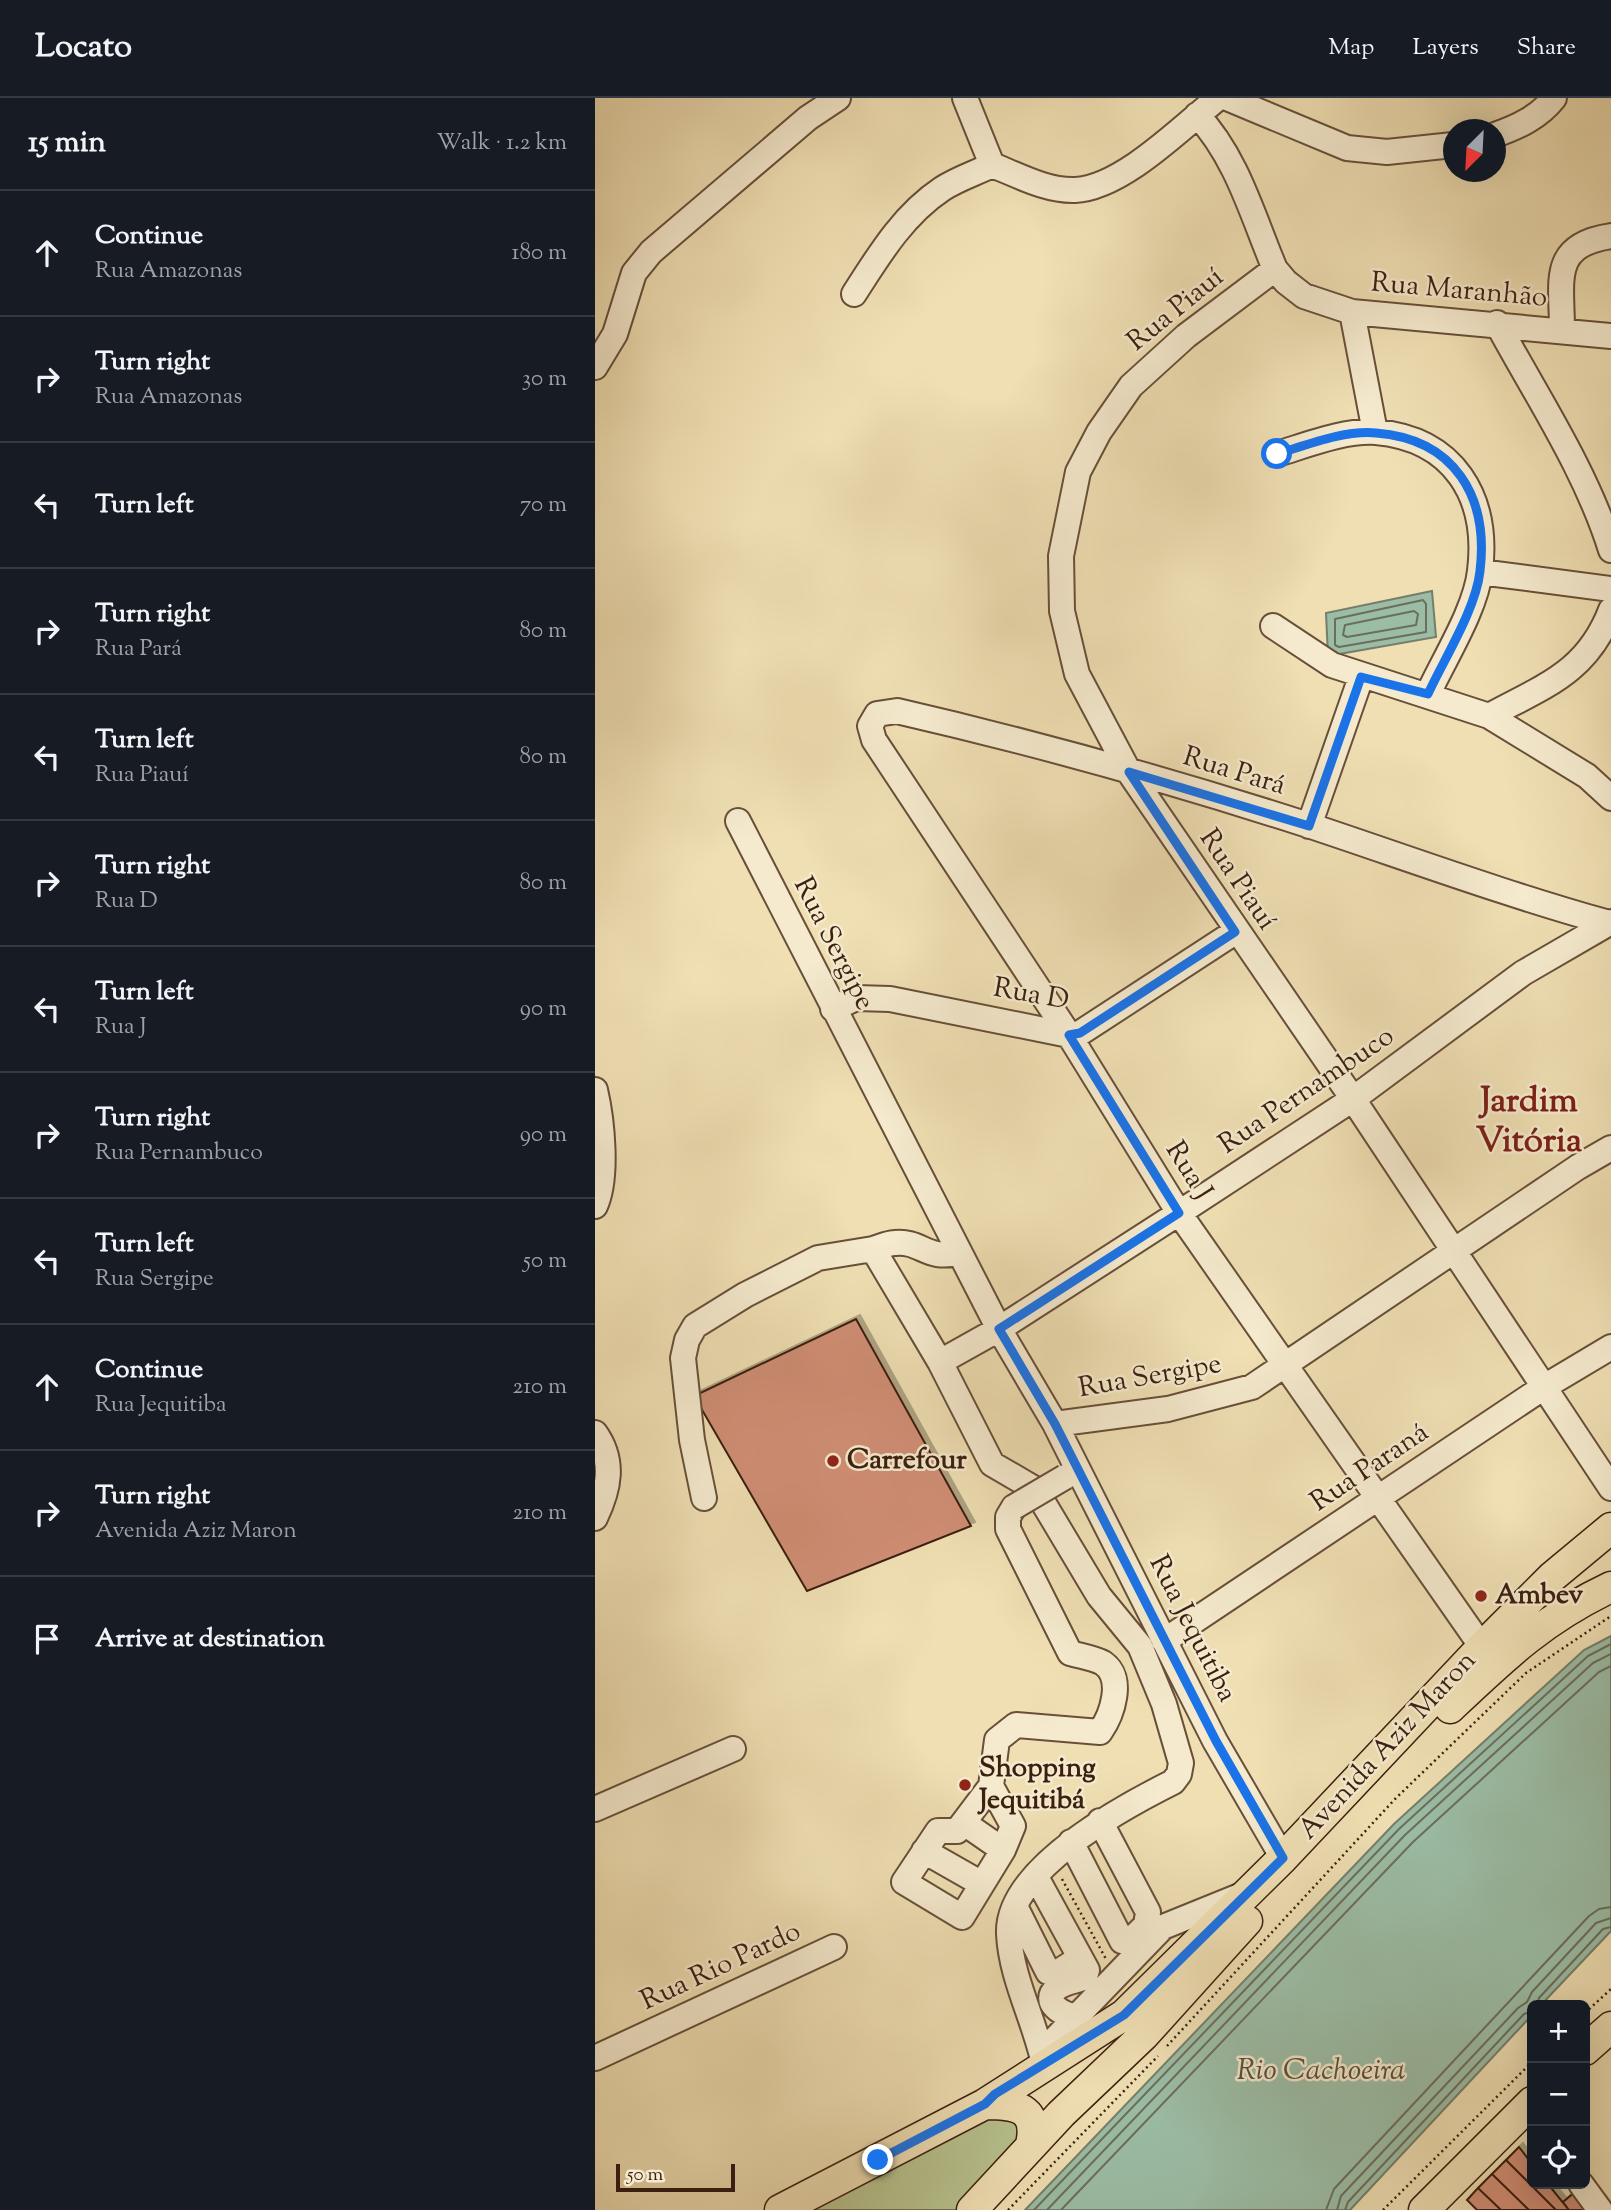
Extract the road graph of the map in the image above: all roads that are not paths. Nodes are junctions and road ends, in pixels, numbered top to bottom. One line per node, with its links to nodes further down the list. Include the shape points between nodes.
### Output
1 (838, 98): 17 (street, via 798,126 652,252 634,273 615,334)
2 (965, 98): 9 (street)
3 (1218, 98): 6 (street)
4 (1227, 98): 8 (street, via 1347,148 1388,152)
5 (1554, 98): 7 (street)
6 (1197, 115): 9 (street, via 1125,171 1099,185 1074,190 1041,185); 11 (street, via 1231,163)
7 (1506, 131)
8 (1443, 146)
9 (992, 165): 12 (street, via 943,188 911,215)
10 (1611, 236): 15 (street, via 1578,244 1564,264)
11 (1275, 269): 13 (street, Rua Maranhão, via 1304,296); 29 (street, Rua Piauí, via 1186,336 1131,386 1078,472 1061,556 1062,611 1077,674)
12 (854, 294)
13 (1352, 312): 14 (street, Rua Maranhão); 18 (street)
14 (1497, 323): 15 (street, Rua Maranhão); 20 (street, via 1576,467 1601,517)
15 (1562, 330): 16 (street, Rua Maranhão)
16 (1611, 336)
17 (595, 368)
18 (1374, 432): 19 (street); 21 (street, via 1418,441 1457,470 1479,517)
19 (1277, 454)
20 (1611, 550)
21 (1480, 572): 22 (street); 26 (street)
22 (1611, 589)
23 (1611, 610): 28 (street, via 1597,640 1575,668)
24 (1273, 626): 25 (street, via 1332,665)
25 (1361, 677): 26 (street); 32 (street)
26 (1428, 694): 28 (street)
27 (877, 714): 29 (street, Rua Pará, via 897,711 1015,738); 36 (street, Rua J, via 870,726 874,740)
28 (1489, 716): 30 (street)
29 (1129, 772): 32 (street, Rua Pará); 34 (street, Rua Piauí)
30 (1610, 795)
31 (738, 821): 35 (street, Rua Sergipe)
32 (1309, 826): 33 (street, Rua Pará)
33 (1610, 923): 38 (street, Rua Pernambuco, via 1523,973)
34 (1235, 932): 36 (street, Rua D, via 1080,1033); 38 (street, Rua Piauí)
35 (832, 1009): 36 (street, Rua D, via 856,998 890,999); 43 (street, Rua Sergipe)
36 (1069, 1035): 41 (street, Rua J)
37 (595, 1090): 40 (street, via 602,1155)
38 (1353, 1099): 41 (street, Rua Pernambuco); 44 (street, Rua Piauí)
39 (1611, 1148): 44 (street, Rua Sergipe)
40 (595, 1206)
41 (1179, 1213): 45 (street, Rua Pernambuco); 48 (street, Rua J)
42 (873, 1249): 43 (street, via 894,1243 943,1257); 47 (street); 54 (street, via 818,1258 695,1326 683,1358)
43 (959, 1252): 45 (street, Rua Sergipe)
44 (1453, 1253): 48 (street, Rua Sergipe); 49 (street, Rua Piauí)
45 (999, 1329): 47 (street, Rua Pernambuco); 50 (street, Rua Sergipe)
46 (1611, 1347): 49 (street, Rua Paraná)
47 (940, 1362): 64 (street, via 992,1464 1031,1485 1042,1498 1099,1596 1140,1646 1164,1704 1181,1763 1179,1774 1173,1782)
48 (1286, 1366): 50 (street, Rua Sergipe, via 1252,1387 1218,1398); 55 (street, Rua J)
49 (1544, 1387): 53 (street, Rua Piauí); 55 (street, Rua Paraná)
50 (1055, 1424): 52 (street, Rua Jequitiba)
51 (595, 1433): 56 (street, via 609,1463 604,1498)
52 (1072, 1474): 59 (street, Rua Jequitiba); 62 (street, bridge, via 1014,1507 1008,1529 1070,1653 1104,1664 1111,1674 1114,1704 1100,1732 1016,1725 1005,1731 997,1740)
53 (1611, 1488)
54 (704, 1498)
55 (1377, 1500): 59 (street, Rua Paraná); 60 (street, Rua J)
56 (595, 1518)
57 (1611, 1528): 60 (main road, Avenida Aziz Maron, via 1552,1577)
58 (1611, 1587): 83 (main road, Avenida Aziz Maron, via 1536,1629 1418,1739 1144,2035)
59 (1164, 1641): 69 (street, Rua Jequitiba)
60 (1482, 1647): 69 (main road, Avenida Aziz Maron)
61 (733, 1749): 63 (street)
62 (991, 1786): 65 (street); 67 (street, via 1013,1826)
63 (595, 1809)
64 (1100, 1821): 66 (street); 66 (street, via 1148,1912 1146,1925 1129,1942 1122,1941)
65 (964, 1823): 67 (street); 68 (street, via 957,1831 937,1831)
66 (1071, 1842): 70 (street)
67 (1003, 1850): 71 (street)
68 (924, 1851): 71 (street); 71 (street, via 904,1882 962,1917)
69 (1283, 1858): 72 (main road, Avenida Aziz Maron)
70 (1044, 1869): 73 (street); 75 (street)
71 (982, 1884)
72 (1246, 1894): 76 (street, via 1163,1927); 80 (main road, Avenida Aziz Maron, via 1124,2015)
73 (1015, 1906): 75 (street, via 1048,1972 1074,1964); 80 (street, via 1009,1931 1012,1957)
74 (834, 1947): 79 (street, Rua Rio Pardo)
75 (1079, 1954): 76 (street, via 1087,1970 1085,1977 1053,1993 1059,2013)
76 (1078, 2016): 80 (street, via 1054,2040)
77 (1611, 2027): 78 (main road)
78 (1590, 2046)
79 (595, 2058)
80 (1044, 2064): 81 (main road, Avenida Aziz Maron)
81 (985, 2104): 83 (main road, via 1009,2104 1028,2114 1034,2130); 85 (main road, Avenida Aziz Maron)
82 (1527, 2113): 87 (main road)
83 (1031, 2145): 86 (main road, Avenida Aziz Maron)
84 (1585, 2189): 88 (street)
85 (780, 2210)
86 (972, 2210)
87 (1424, 2210)
88 (1600, 2210)

